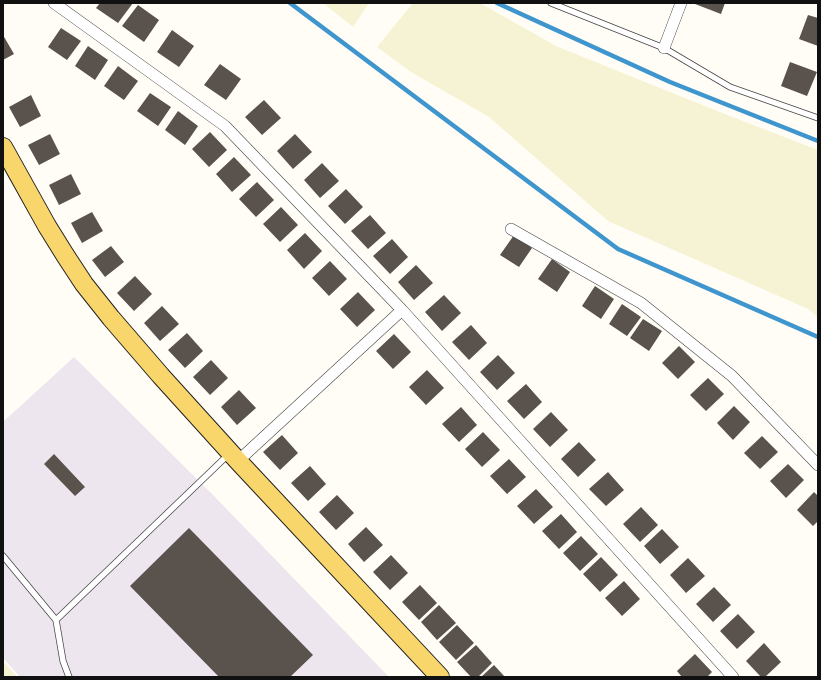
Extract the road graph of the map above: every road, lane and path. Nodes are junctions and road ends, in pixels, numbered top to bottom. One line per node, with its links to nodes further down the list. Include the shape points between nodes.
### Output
1 (54, 3): 8 (street, via 225,126)
2 (551, 3): 4 (lane)
3 (681, 3): 4 (street)
4 (664, 48): 5 (lane, via 730,87)
5 (818, 118)
6 (3, 147): 9 (main road, via 47,226 84,284 134,345)
7 (511, 229): 10 (street, via 641,303 732,376)
8 (402, 310): 9 (street); 15 (street)
9 (234, 457): 12 (lane); 14 (main road)
10 (818, 465)
11 (3, 556): 12 (lane)
12 (56, 620): 13 (lane, via 63,661)
13 (69, 677)
14 (440, 677)
15 (733, 677)

